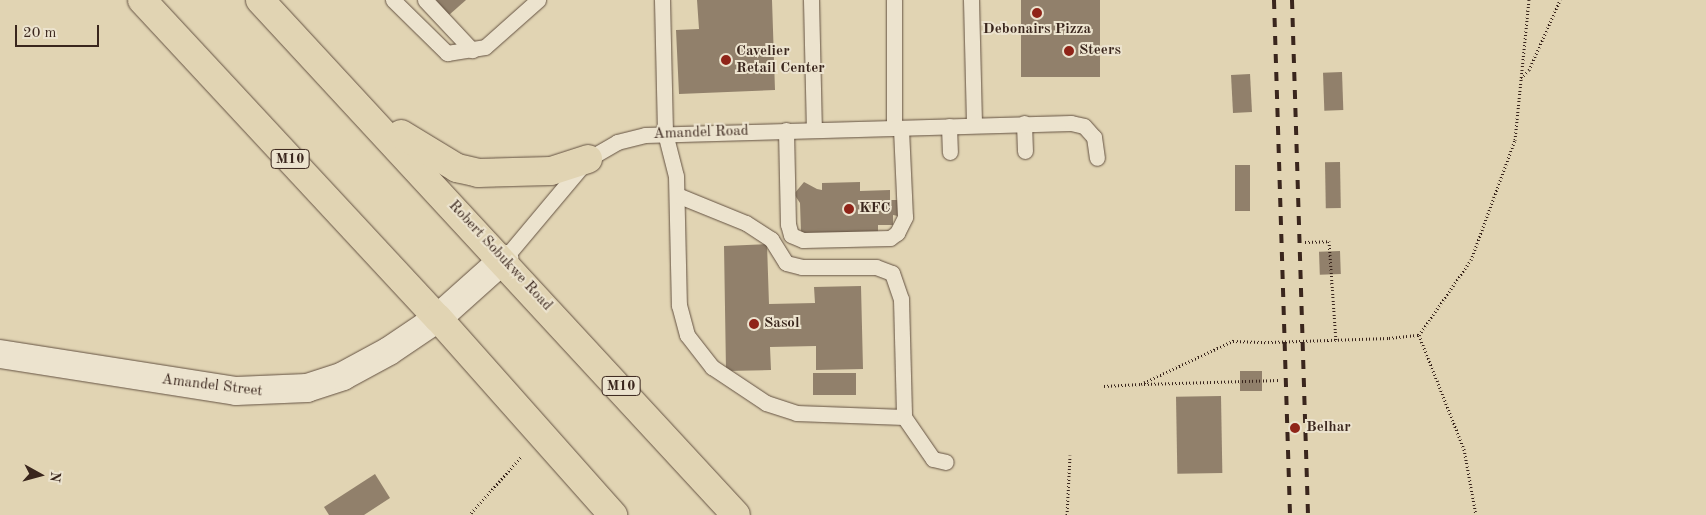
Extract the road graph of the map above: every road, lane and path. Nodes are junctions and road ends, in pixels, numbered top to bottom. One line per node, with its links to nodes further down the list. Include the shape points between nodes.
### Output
1 (142, 0): 29 (main road, M10)
2 (260, 0): 14 (main road, Robert Sobukwe Road / M10)
3 (393, 0): 12 (lane, via 448,53)
4 (425, 0): 12 (lane)
5 (538, 0): 12 (lane, via 485,47)
6 (662, 0): 21 (lane)
7 (812, 0): 20 (lane)
8 (894, 0): 18 (lane)
9 (972, 0): 16 (lane)
10 (1529, 0): 13 (path)
11 (1560, 0): 13 (path, via 1529,70)
12 (472, 50)
13 (1521, 78): 30 (path, via 1515,140 1471,260)
14 (363, 108): 25 (main road, via 436,157 478,173 551,171); 28 (main road, Robert Sobukwe Road / M10)
15 (1024, 123): 16 (lane, Amandel Road); 22 (lane); 24 (lane, Amandel Road, via 1084,126 1094,137)
16 (974, 125): 17 (lane, Amandel Road)
17 (949, 126): 18 (lane, Amandel Road); 23 (lane)
18 (898, 128): 19 (lane, via 905,217 897,233 890,238 803,240 791,235 788,224); 20 (lane, Amandel Road)
19 (786, 130): 20 (lane, Amandel Road); 21 (lane, Amandel Road)
20 (814, 130)
21 (665, 133): 25 (lane, Amandel Road, via 617,142); 26 (lane)
22 (1025, 151)
23 (950, 152)
24 (1097, 158)
25 (588, 159): 28 (lane, Amandel Road)
26 (678, 195): 36 (lane, via 746,224 771,240 786,263 802,267 876,267 892,273 901,300); 36 (lane, via 681,314 687,335 712,367 783,411)
27 (1305, 242): 31 (path, via 1329,241)
28 (504, 259): 29 (street, Amandel Street); 42 (main road, Robert Sobukwe Road / M10)
29 (438, 318): 32 (street, Amandel Street, via 343,376 307,388 270,393 199,387); 41 (main road, M10)
30 (1419, 335): 31 (path, bridge); 44 (path, via 1464,449)
31 (1336, 340): 34 (path, bridge, via 1233,341)
32 (0, 354)
33 (1279, 380): 34 (path)
34 (1141, 384): 35 (path)
35 (1104, 386)
36 (904, 417): 39 (lane, via 933,459)
37 (1070, 455): 43 (path)
38 (521, 457): 40 (path)
39 (946, 462)
40 (471, 513)
41 (613, 515)
42 (736, 515)
43 (1067, 515)
44 (1476, 515)

